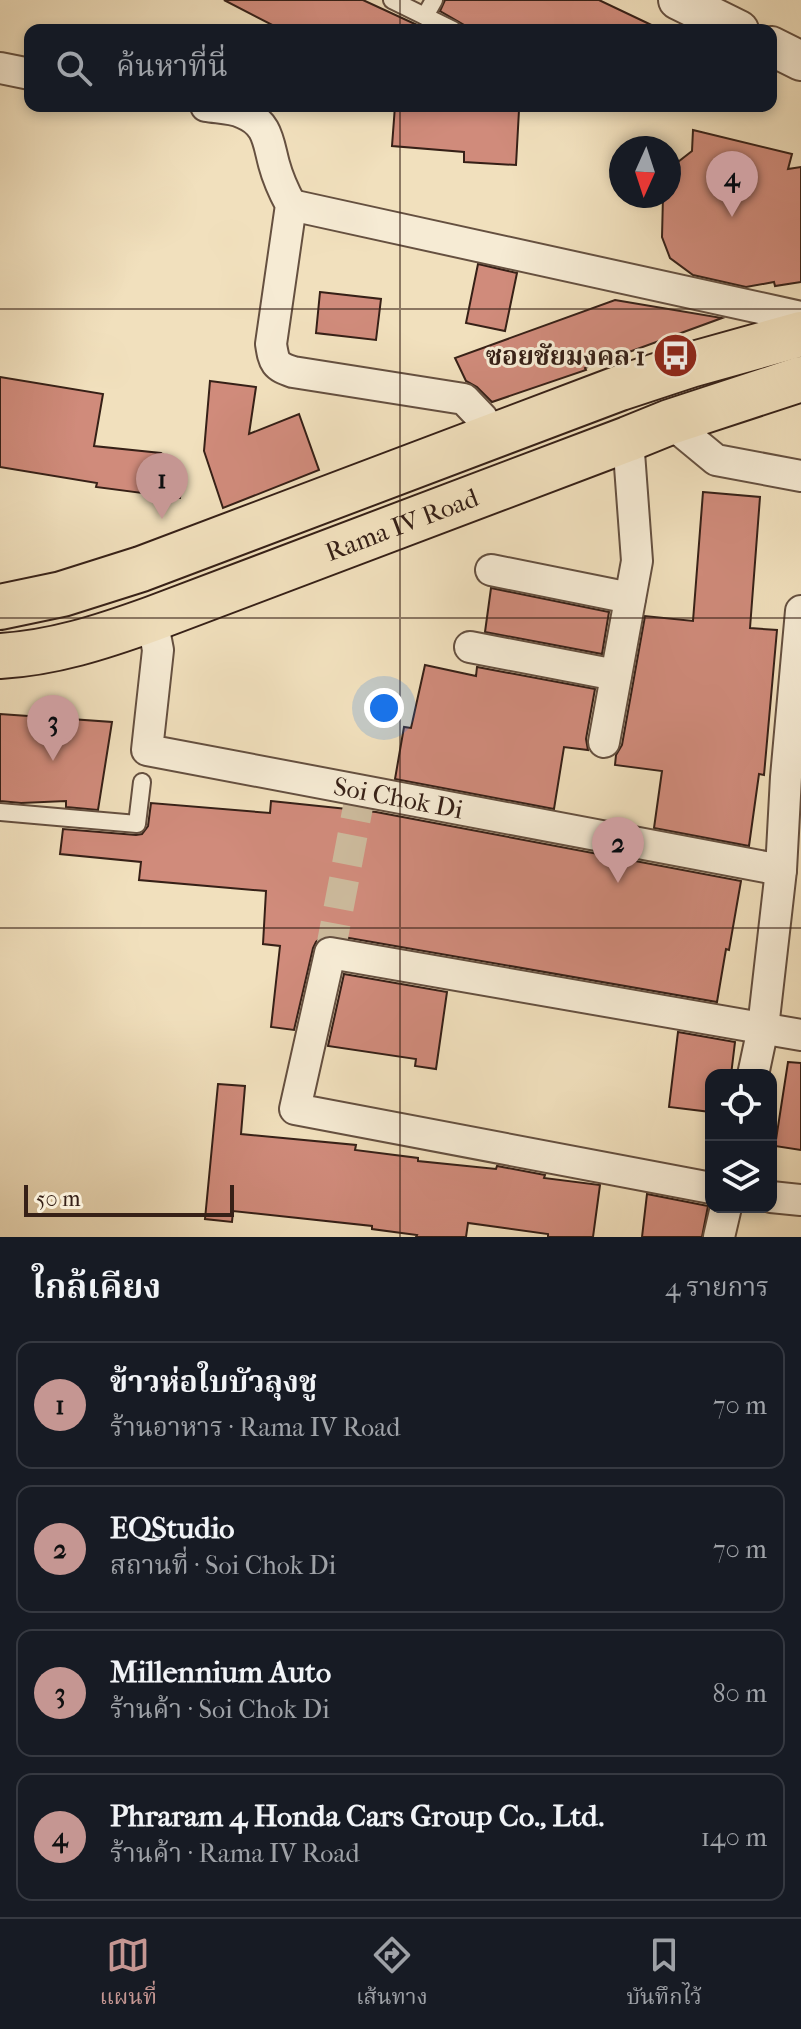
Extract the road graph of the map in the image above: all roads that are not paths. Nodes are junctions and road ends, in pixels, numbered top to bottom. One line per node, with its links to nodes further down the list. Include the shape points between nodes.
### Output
1 (392, 0): 4 (lane)
2 (434, 0): 4 (lane)
3 (678, 0): 6 (street)
4 (422, 10): 5 (lane)
5 (444, 24)
6 (727, 24)
7 (777, 49): 8 (street)
8 (801, 61)
9 (0, 68): 10 (street)
10 (24, 73)
11 (238, 112): 12 (street, via 261,124 268,136)
12 (291, 205): 13 (street); 17 (street, via 273,361 293,372 464,399)
13 (801, 317)
14 (801, 334): 17 (main road, Rama IV Road, via 620,388)
15 (801, 379): 16 (main road, Rama IV Road)
16 (670, 422): 18 (main road, Rama IV Road); 19 (street, via 716,460)
17 (493, 437): 22 (main road, Rama IV Road, via 141,569)
18 (628, 439): 21 (street, via 637,561); 24 (main road, Rama IV Road)
19 (801, 476)
20 (491, 570): 21 (street)
21 (630, 598): 27 (street)
22 (0, 607)
23 (801, 611): 29 (street)
24 (152, 619): 26 (main road, Rama IV Road, via 90,641); 32 (street, Soi Chok Di, via 158,650 147,750)
25 (470, 647): 27 (street)
26 (0, 656)
27 (616, 675): 28 (street)
28 (604, 742)
29 (794, 778): 32 (street)
30 (142, 782): 31 (lane, via 137,824)
31 (0, 812)
32 (781, 870): 33 (street)
33 (763, 1028): 34 (street); 35 (street); 36 (street, via 330,953 295,1109)
34 (801, 1035)
35 (754, 1069)
36 (705, 1187)
37 (777, 1198): 38 (street)
38 (801, 1200)
39 (725, 1213): 40 (street)
40 (719, 1237)

